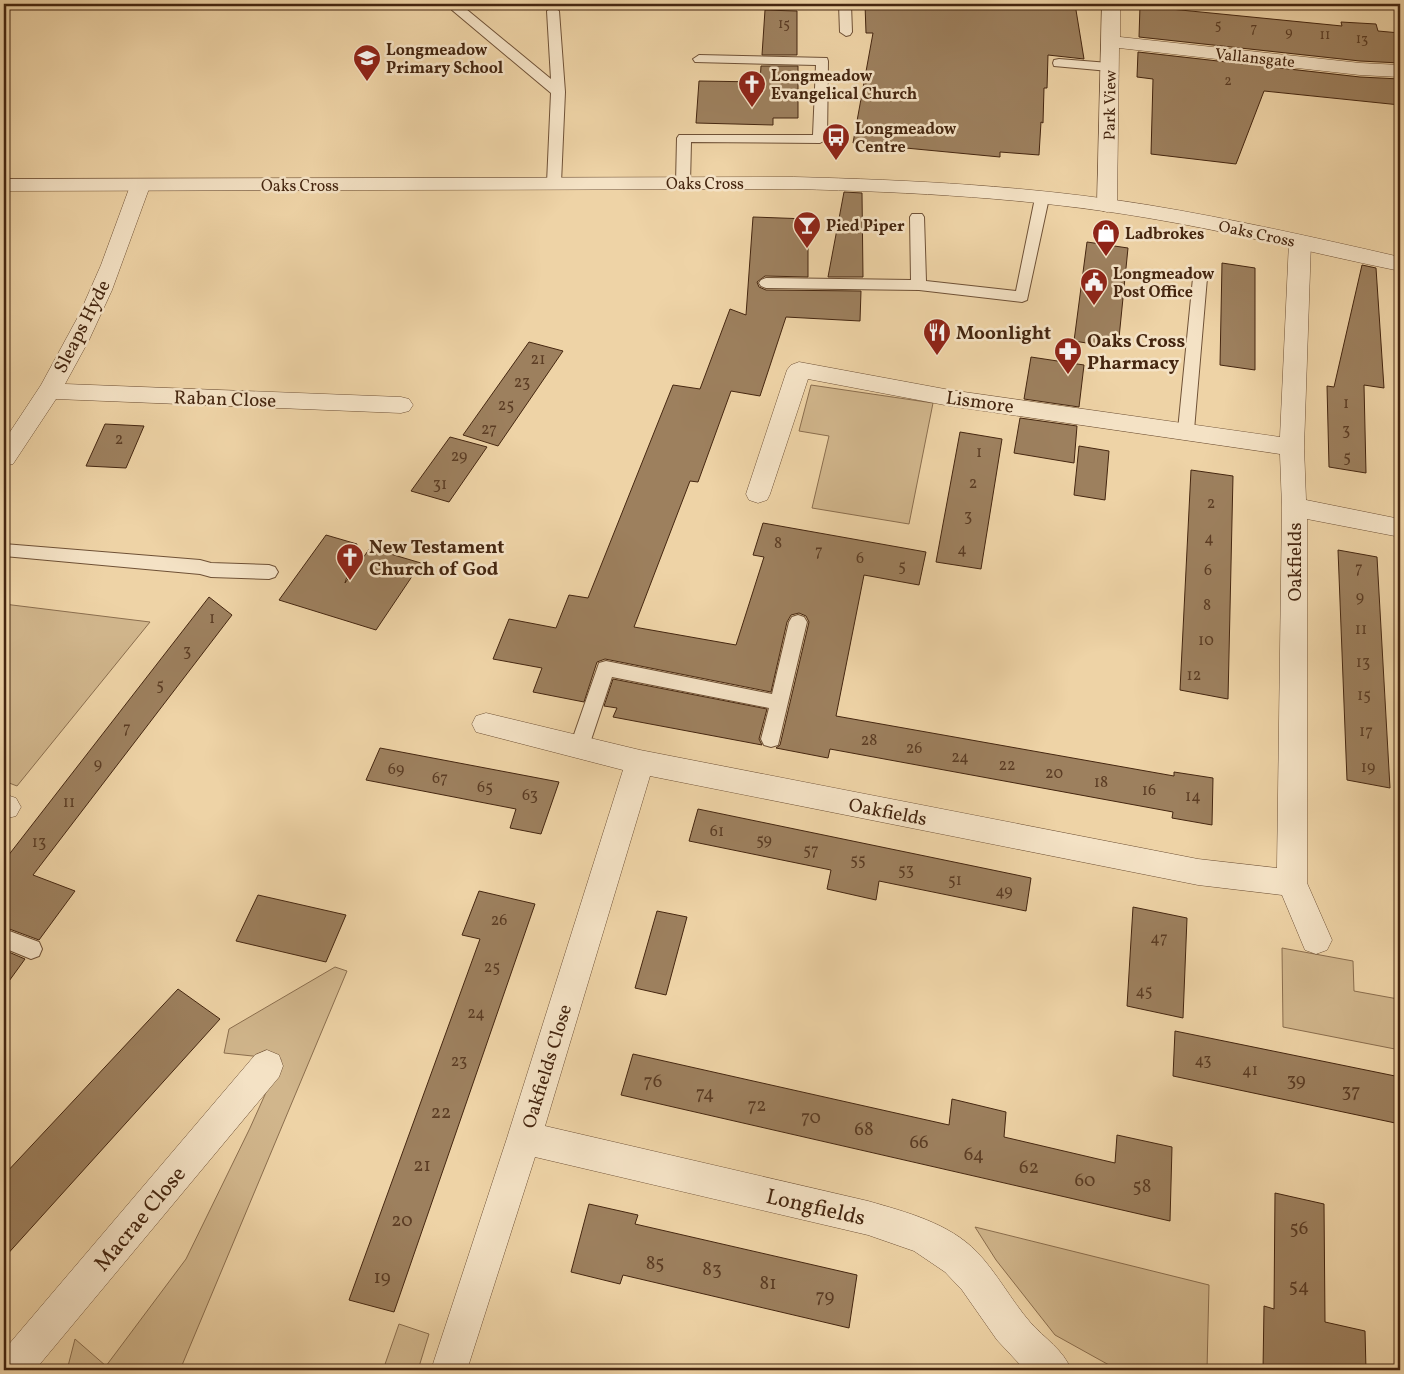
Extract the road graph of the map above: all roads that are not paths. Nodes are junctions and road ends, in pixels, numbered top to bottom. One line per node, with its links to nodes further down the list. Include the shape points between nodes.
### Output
1 (844, 4): 5 (lane)
2 (1111, 4): 6 (street, Park View)
3 (456, 7): 11 (lane)
4 (553, 11): 11 (lane)
5 (846, 32)
6 (1110, 41): 9 (street, Park View); 10 (street, Vallansgate)
7 (699, 59): 12 (lane, via 822,61 820,139 684,138)
8 (1058, 63): 9 (lane)
9 (1110, 67): 17 (street, Park View)
10 (1400, 71)
11 (558, 92): 13 (lane)
12 (683, 183): 13 (street, Oaks Cross); 16 (street, Oaks Cross, via 852,184)
13 (554, 184): 15 (street, Oaks Cross)
14 (4, 185): 15 (street, Oaks Cross)
15 (140, 186): 24 (street, Sleaps Hyde, via 101,290)
16 (1042, 198): 17 (street, Oaks Cross); 23 (lane, via 1022,297)
17 (1107, 206): 19 (street, Oaks Cross, via 1196,220)
18 (917, 217): 23 (lane)
19 (1300, 242): 20 (street, Oaks Cross); 27 (street, Oakfields)
20 (1400, 264)
21 (1200, 278): 26 (lane)
22 (766, 283): 23 (lane)
23 (919, 285)
24 (48, 391): 25 (street, Raban Close); 28 (street, Sleaps Hyde)
25 (401, 405)
26 (1186, 430): 27 (street, Lismore); 29 (street, Lismore, via 950,398 799,370)
27 (1292, 447): 30 (street, Oakfields)
28 (4, 458)
29 (758, 494)
30 (1294, 507): 31 (street); 40 (street, Oakfields)
31 (1400, 528)
32 (4, 550): 33 (lane, via 211,570)
33 (270, 572)
34 (798, 622): 35 (lane)
35 (779, 703): 37 (lane); 38 (lane, via 606,668)
36 (486, 724): 38 (street, Oakfields)
37 (771, 739)
38 (580, 746): 39 (street, Oakfields)
39 (640, 762): 40 (street, Oakfields, via 1198,872); 45 (street, Oakfields Close)
40 (1292, 883): 42 (street, Oakfields)
41 (4, 938): 43 (lane)
42 (1316, 940)
43 (31, 948)
44 (267, 1066): 46 (street, Macrae Close)
45 (524, 1138): 47 (street, Oakfields Close); 48 (street, Longfields, via 916,1232 958,1259 1033,1354)
46 (11, 1370)
47 (449, 1370)
48 (1053, 1370)

